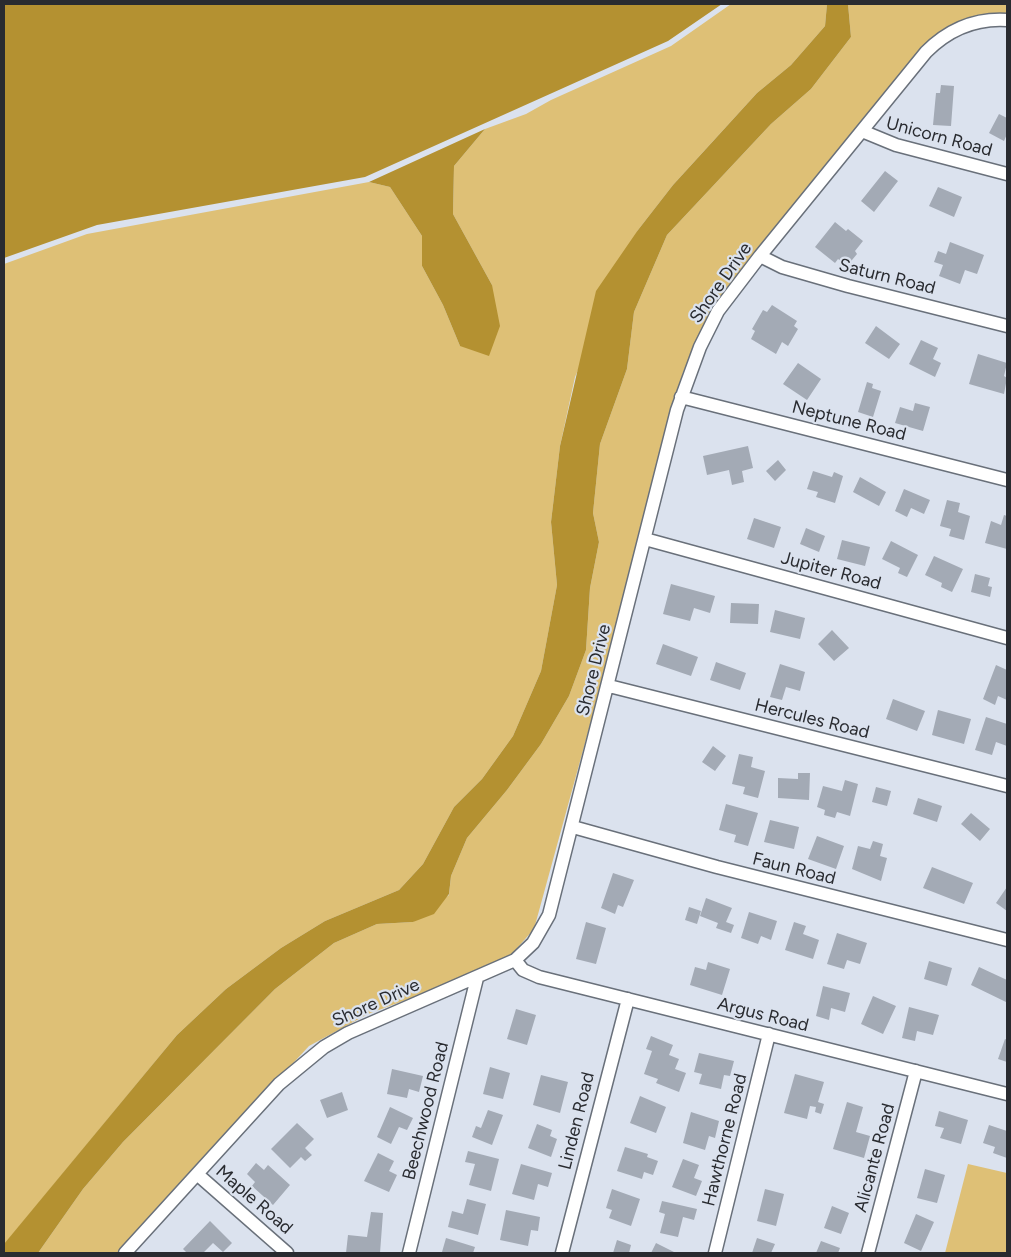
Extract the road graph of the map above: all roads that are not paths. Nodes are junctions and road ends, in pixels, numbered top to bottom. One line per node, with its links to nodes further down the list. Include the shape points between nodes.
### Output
1 (1007, 20): 2 (street, Shore Drive, via 973,22 943,37 926,52)
2 (862, 132): 3 (street, Unicorn Road, via 896,145); 4 (street, Shore Drive)
3 (1007, 174)
4 (760, 256): 5 (street, Saturn Road, via 782,267 848,286); 6 (street, Shore Drive, via 718,311)
5 (1007, 326)
6 (681, 397): 7 (street, Neptune Road); 8 (street, Shore Drive)
7 (1007, 480)
8 (645, 539): 9 (street, Jupiter Road); 10 (street, Shore Drive)
9 (1007, 638)
10 (608, 686): 11 (street, Hercules Road); 12 (street, Shore Drive)
11 (1007, 786)
12 (573, 827): 13 (street, Faun Road); 14 (street, Shore Drive, via 549,915 533,943)
13 (1007, 940)
14 (515, 960): 15 (street, Shore Drive); 16 (street, Argus Road, via 523,970 539,977)
15 (477, 978): 20 (street, Shore Drive, via 348,1033 324,1047 280,1084); 23 (street, Beechwood Road)
16 (628, 999): 17 (street, Argus Road); 24 (street, Linden Road)
17 (769, 1034): 18 (street, Argus Road); 25 (street, Hawthorne Road)
18 (916, 1071): 19 (street, Argus Road); 26 (street, Alicante Road)
19 (1007, 1094)
20 (197, 1174): 21 (street, Shore Drive); 22 (street, Maple Road)
21 (125, 1253)
22 (287, 1253)
23 (409, 1253)
24 (562, 1253)
25 (715, 1253)
26 (868, 1253)

